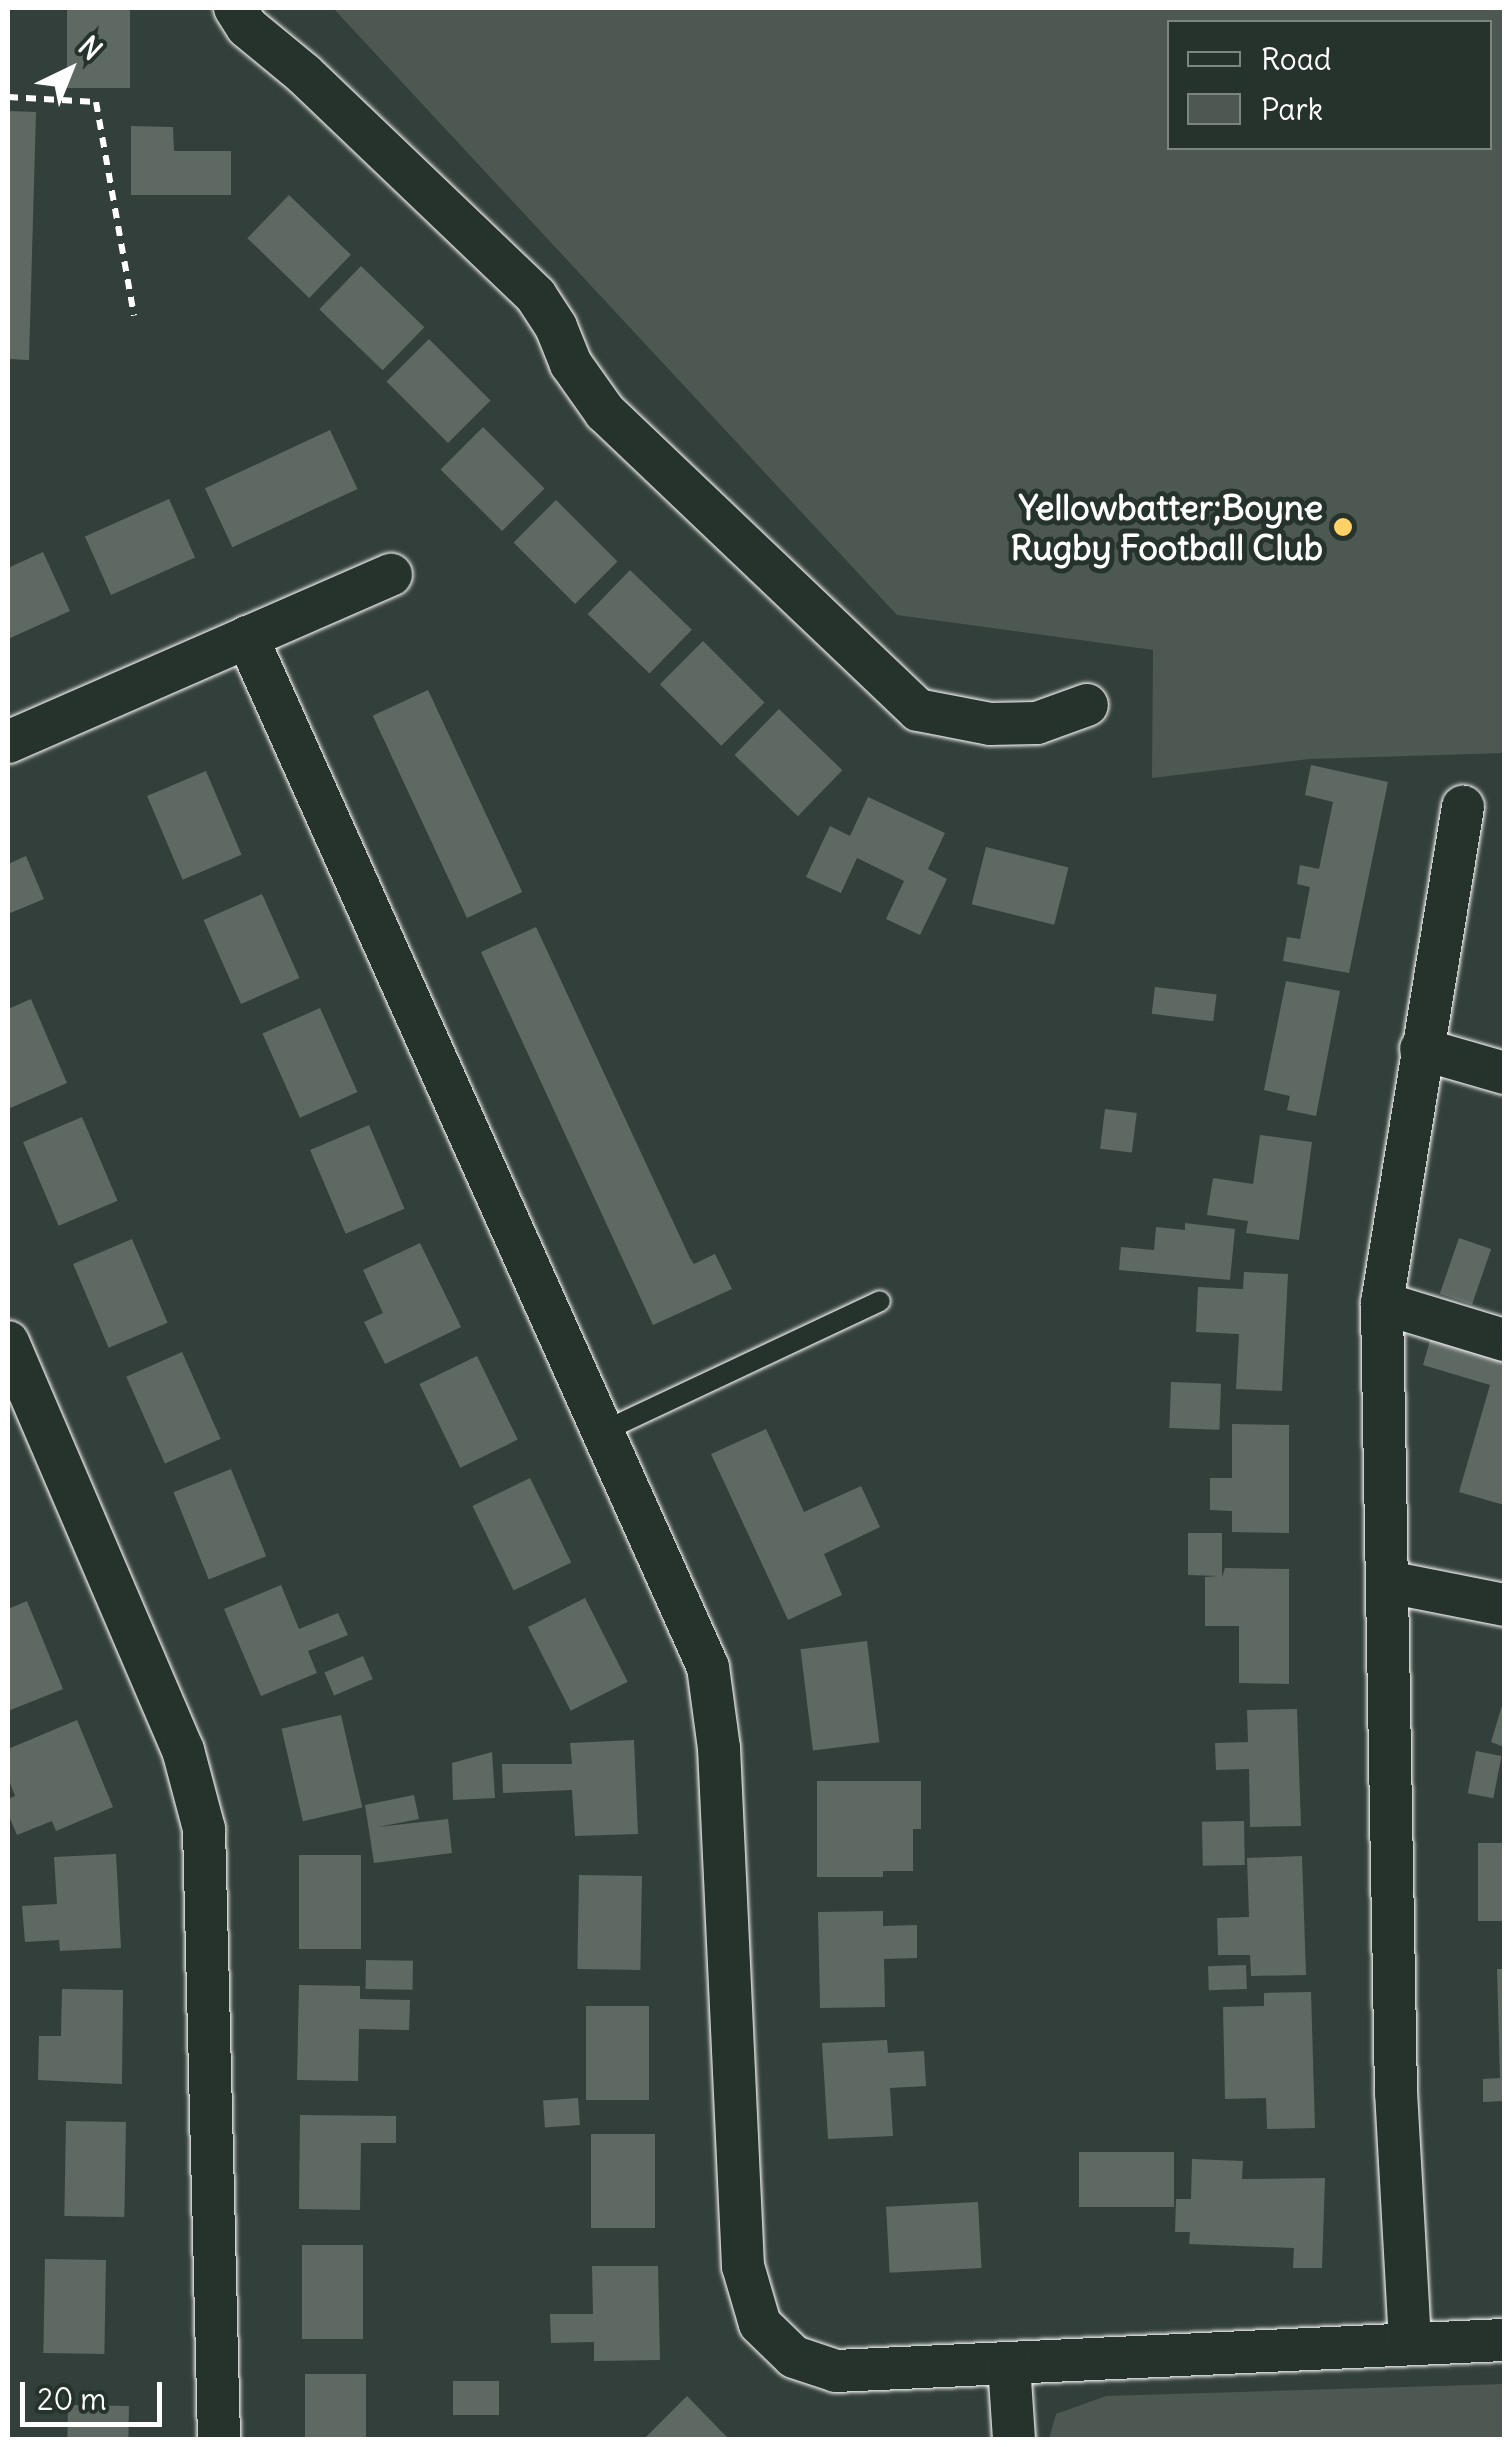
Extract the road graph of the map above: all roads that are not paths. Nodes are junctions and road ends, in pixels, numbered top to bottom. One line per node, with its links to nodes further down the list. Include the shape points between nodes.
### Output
1 (235, 8): 4 (street, via 246,27 536,296 605,412 918,710 990,724 1037,722)
2 (390, 575): 3 (street)
3 (247, 637): 5 (street); 13 (street)
4 (1086, 706)
5 (8, 742)
6 (1464, 807): 7 (street)
7 (1421, 1049): 8 (street); 10 (street)
8 (1504, 1073)
9 (880, 1301): 13 (lane)
10 (1382, 1303): 11 (street); 14 (street)
11 (1504, 1340)
12 (8, 1342): 19 (street, via 183,1750 204,1829)
13 (602, 1432): 18 (street, via 708,1667 719,1748 743,2266 760,2324 794,2357 836,2371)
14 (1388, 1582): 15 (street); 17 (street, via 1396,2092)
15 (1504, 1605)
16 (1504, 2340): 17 (street)
17 (1410, 2342): 18 (street)
18 (1009, 2364): 20 (street)
19 (219, 2440)
20 (1014, 2440)

